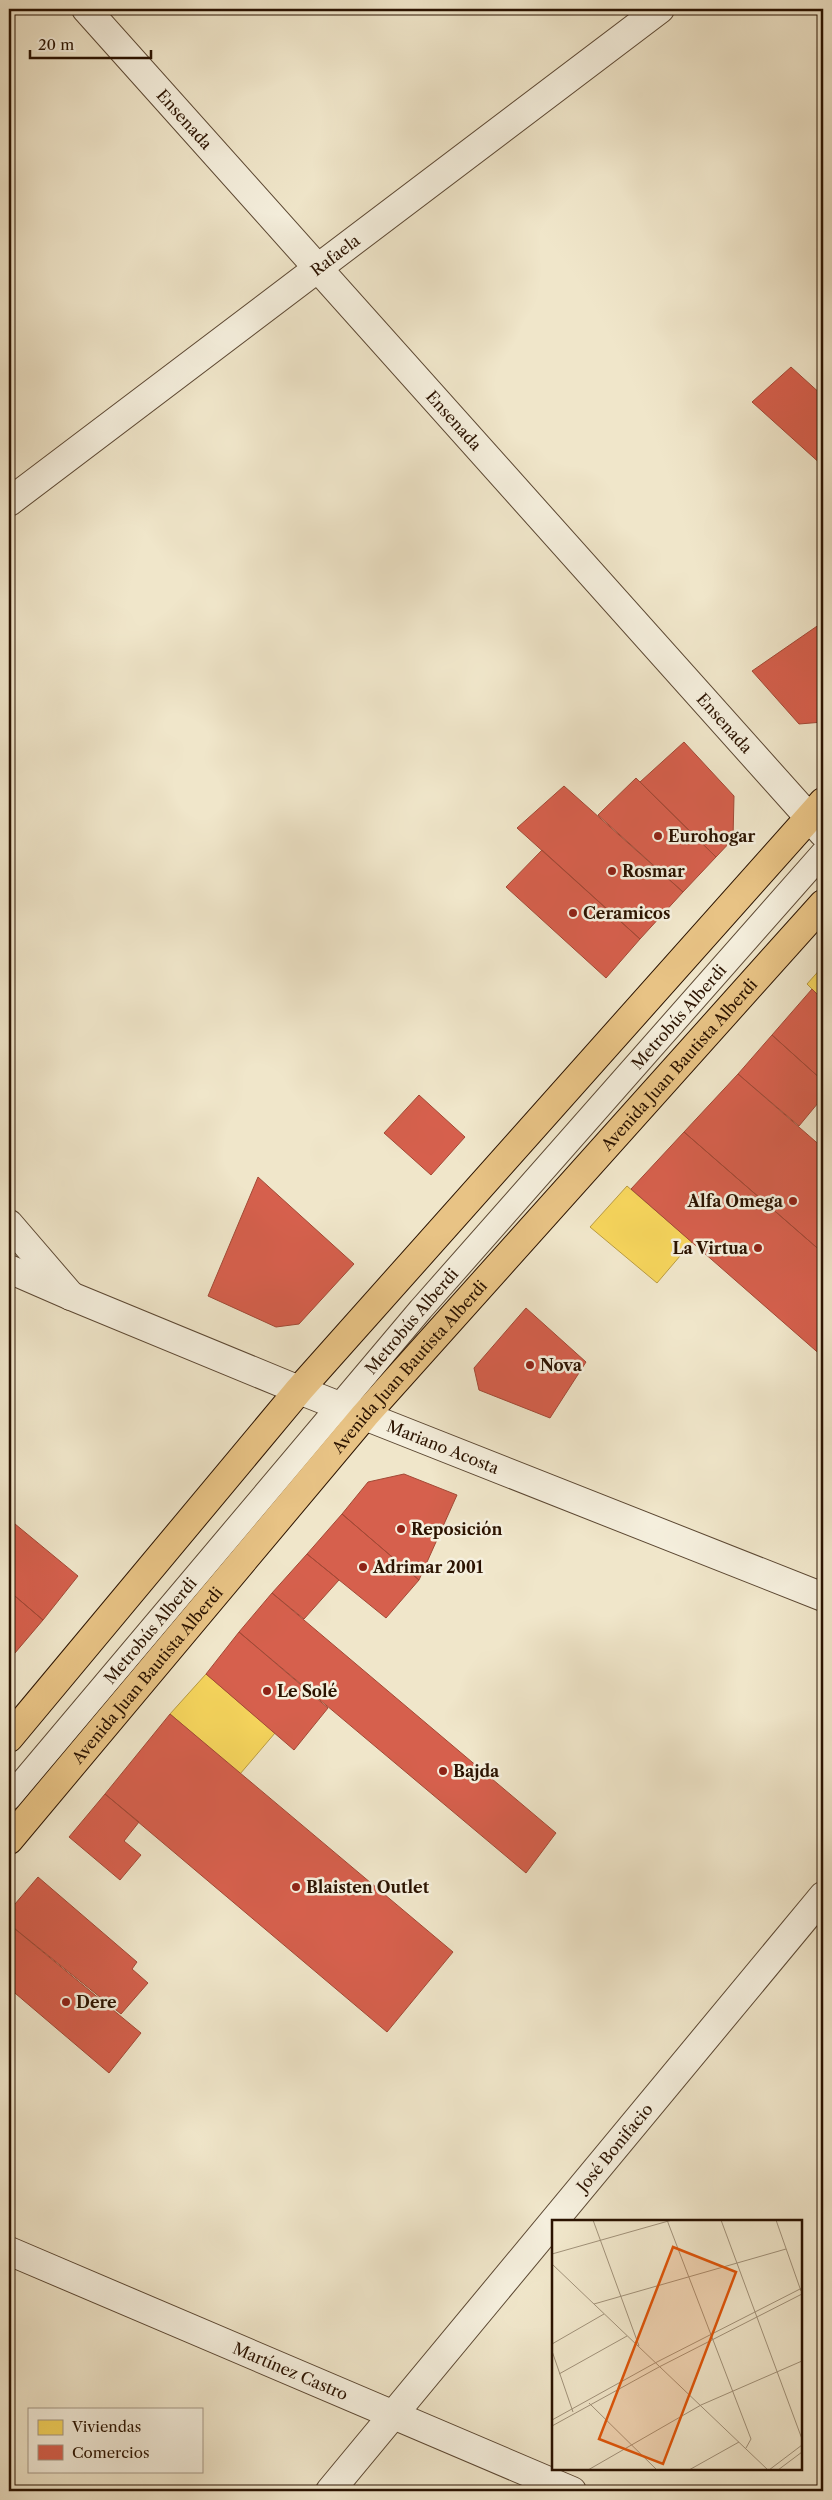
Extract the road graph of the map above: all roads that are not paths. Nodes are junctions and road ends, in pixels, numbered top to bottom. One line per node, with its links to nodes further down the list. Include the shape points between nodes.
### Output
1 (86, 9): 3 (street, Ensenada)
2 (660, 9): 3 (street, Rafaela)
3 (318, 266): 4 (street, Rafaela); 5 (street, Ensenada)
4 (9, 502)
5 (819, 818): 11 (main road)
6 (823, 853): 12 (lane, Metrobús Alberdi)
7 (823, 904): 13 (main road, Avenida Juan Bautista Alberdi)
8 (9, 1224): 10 (street)
9 (9, 1269): 10 (street, Mariano Acosta)
10 (71, 1296): 11 (street, Mariano Acosta)
11 (299, 1390): 12 (street, Mariano Acosta); 15 (main road)
12 (339, 1405): 13 (street, Mariano Acosta); 16 (lane, Metrobús Alberdi)
13 (365, 1415): 14 (street, Mariano Acosta); 17 (main road, Avenida Juan Bautista Alberdi)
14 (823, 1597)
15 (9, 1738)
16 (9, 1798)
17 (9, 1840)
18 (823, 1896): 19 (street, José Bonifacio)
19 (554, 2220)
20 (552, 2222): 22 (street, José Bonifacio)
21 (9, 2251): 22 (street, Martínez Castro)
22 (393, 2413): 23 (street, José Bonifacio); 24 (street, Martínez Castro)
23 (330, 2491)
24 (572, 2491)

